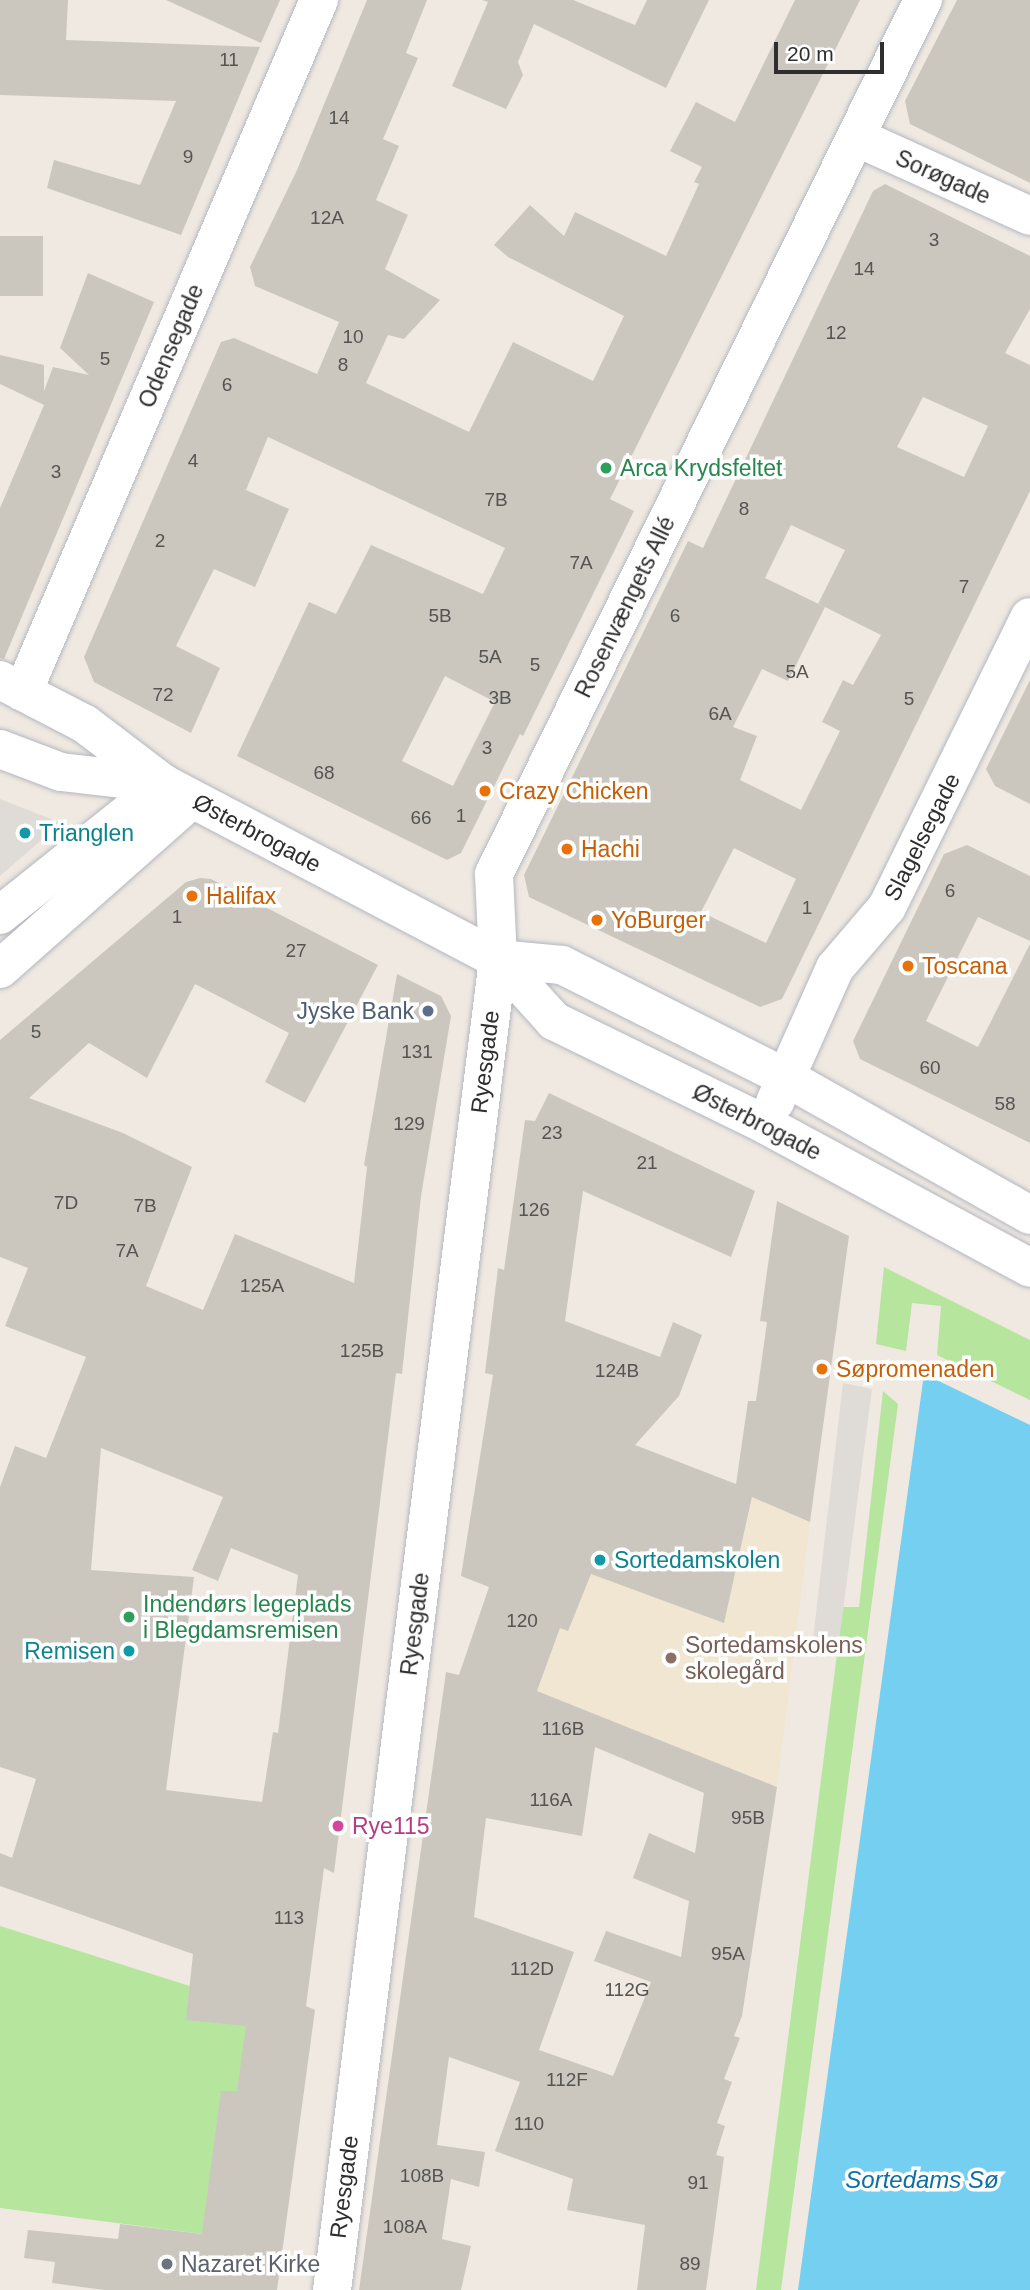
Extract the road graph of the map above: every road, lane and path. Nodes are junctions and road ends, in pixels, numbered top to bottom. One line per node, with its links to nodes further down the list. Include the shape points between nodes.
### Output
1 (319, 0): 6 (street, Odensegade)
2 (923, 0): 3 (street, Rosenvængets Allé)
3 (856, 137): 4 (street, Sorøgade); 10 (street, Rosenvængets Allé, via 494,874)
4 (1030, 216)
5 (1030, 617): 12 (street, Slagelsegade, via 887,907 835,968)
6 (12, 686): 8 (street, Østerbrogade, via 86,723)
7 (0, 749): 8 (street, Østerbrogade, via 61,772)
8 (178, 791): 9 (street); 10 (street, Østerbrogade); 11 (street)
9 (0, 915)
10 (498, 959): 12 (street, Østerbrogade, via 562,965); 13 (street, Østerbrogade, via 554,1021); 16 (street, Ryesgade)
11 (0, 969)
12 (785, 1077): 13 (street, Slagelsegade); 14 (street, Østerbrogade)
13 (766, 1125): 15 (street, Østerbrogade)
14 (1030, 1215)
15 (1030, 1268)
16 (331, 2290)

